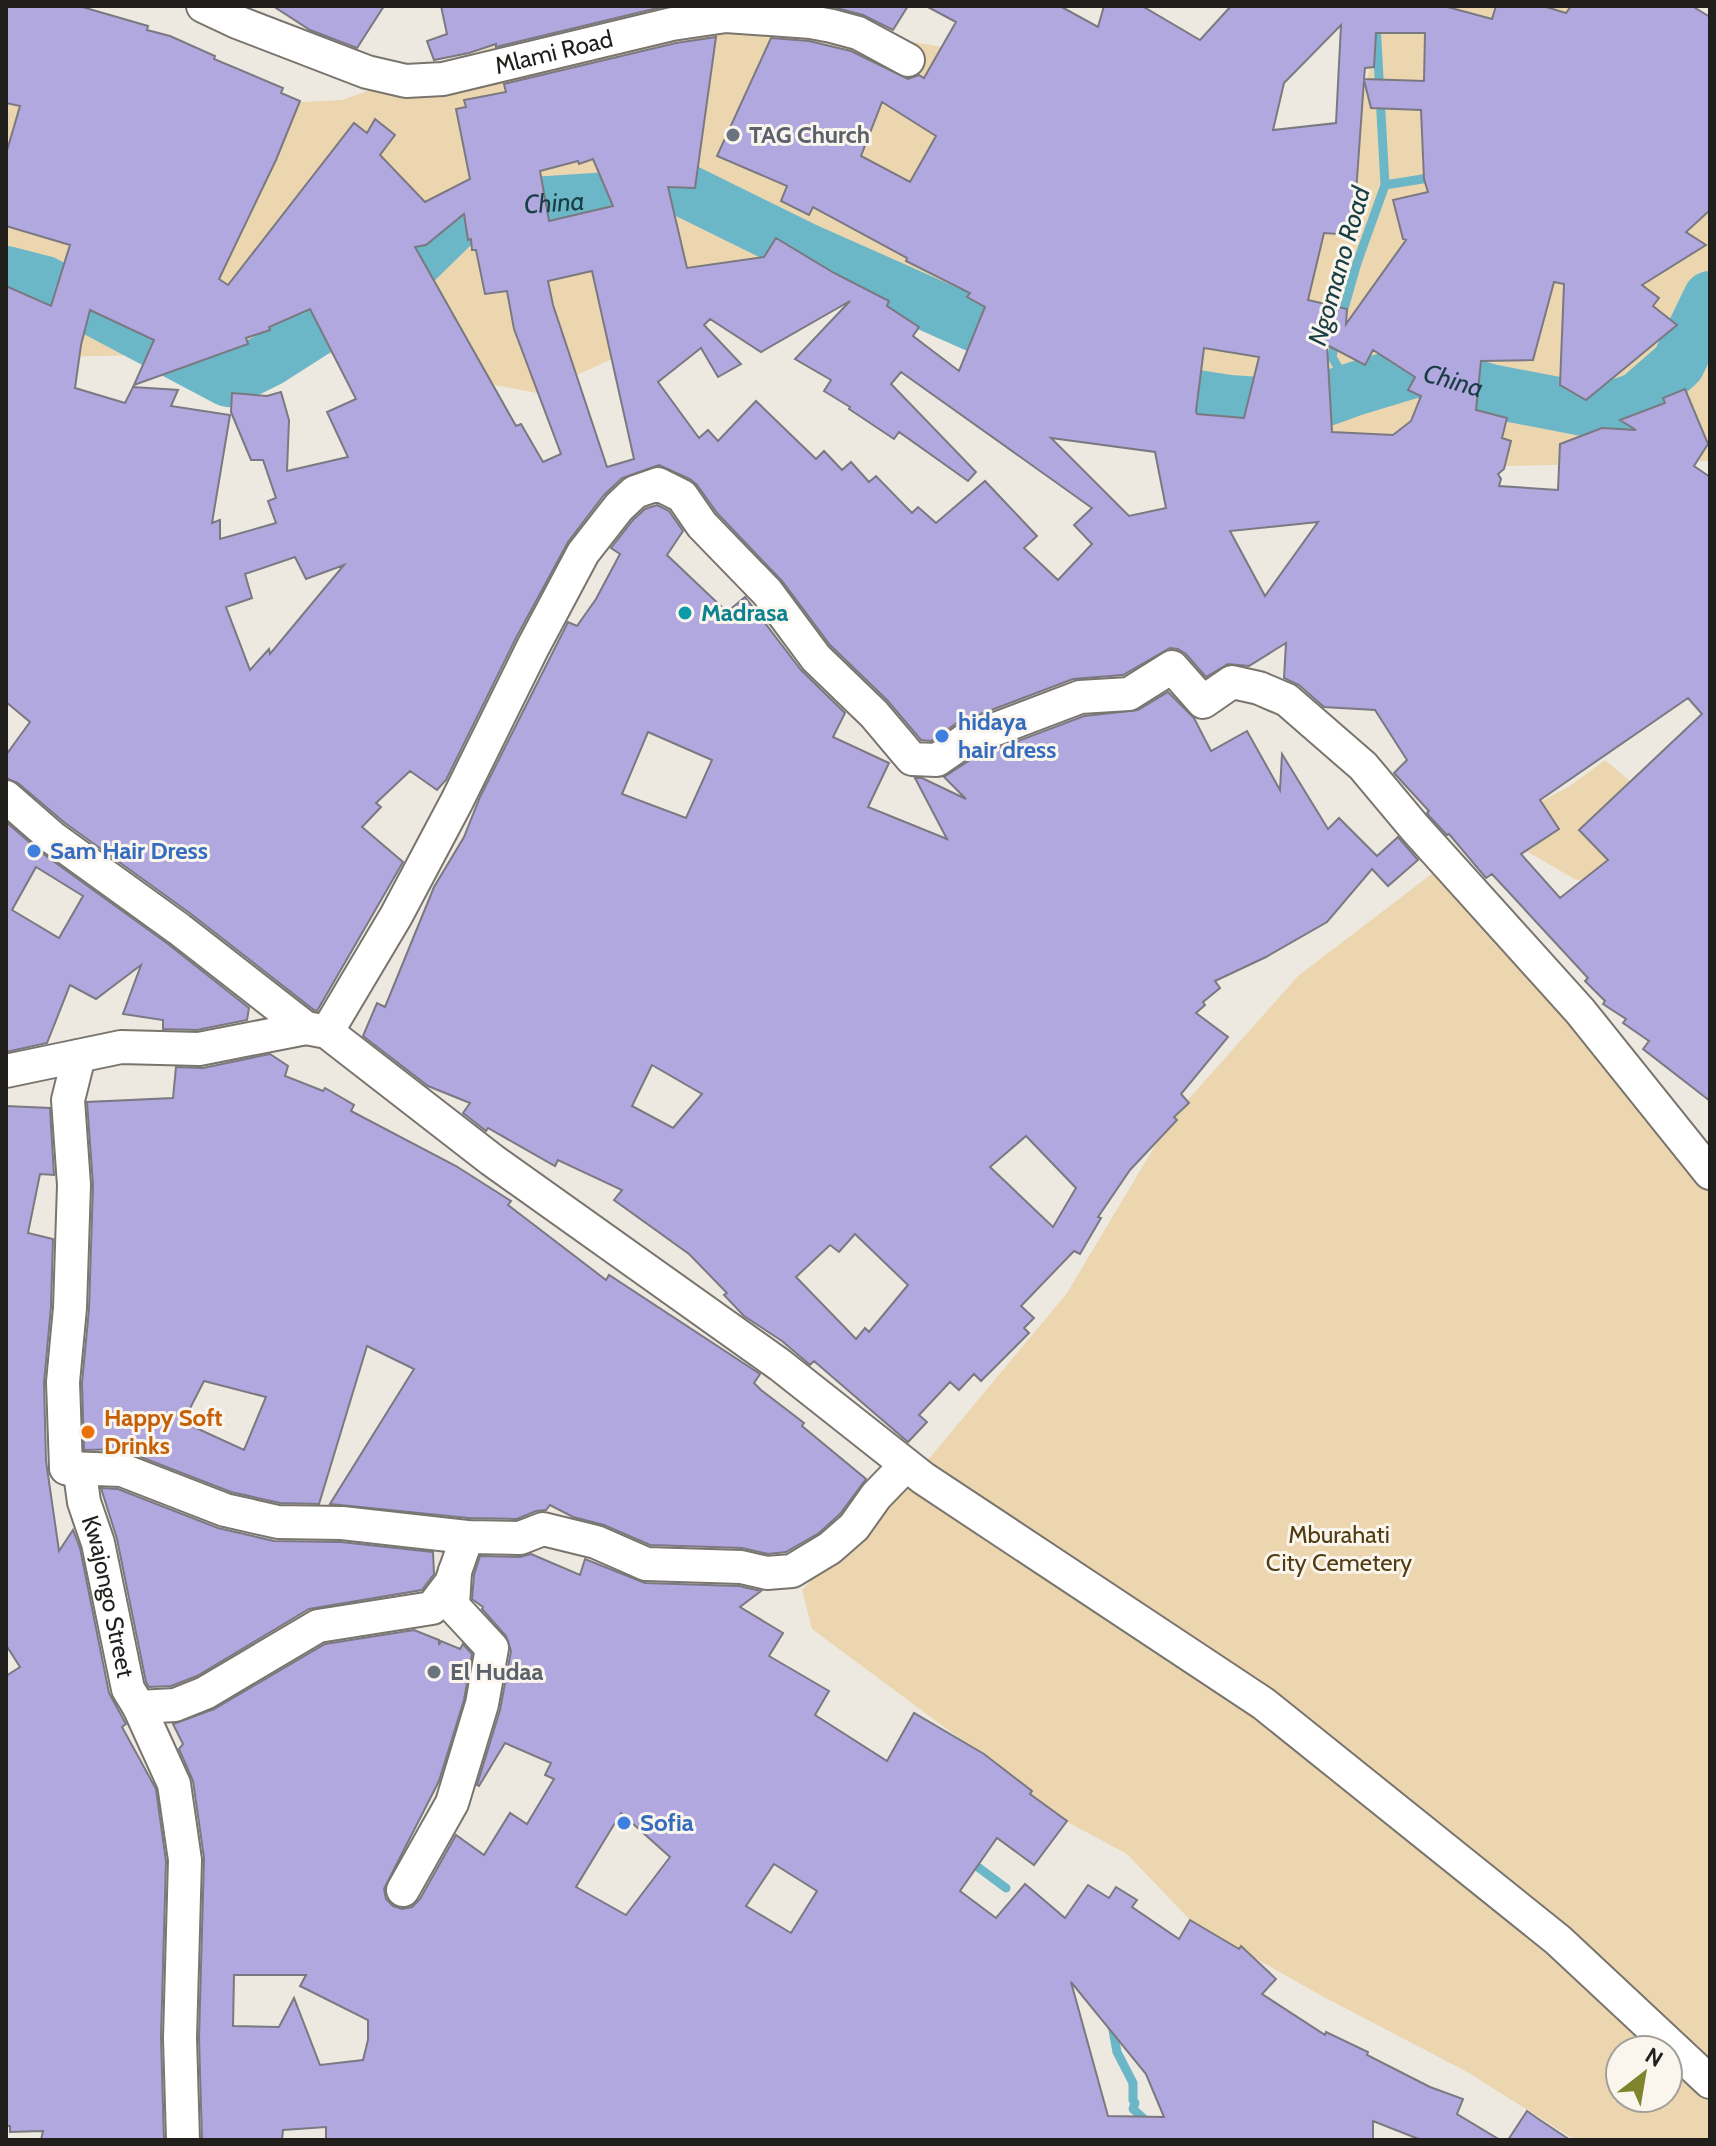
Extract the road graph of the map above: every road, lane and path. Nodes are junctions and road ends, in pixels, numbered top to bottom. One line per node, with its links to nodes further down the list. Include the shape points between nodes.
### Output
1 (203, 6): 2 (street, Mlami Road, via 367,72 406,81 454,77 672,24 726,16 832,26 858,33)
2 (908, 60)
3 (6, 797): 4 (street, via 53,838)
4 (316, 1030): 5 (street, via 199,1049 121,1047); 7 (street, via 403,903 583,553 635,492 658,484 682,496 702,525 767,592 816,658 912,759 937,760 964,741 1080,697 1129,694 1172,667 1203,702 1232,682 1287,700 1363,766 1580,1011); 8 (street, via 780,1365)
5 (79, 1056): 6 (street); 9 (street, Kwajongo Street, via 68,1100 74,1185 63,1382)
6 (6, 1071)
7 (1710, 1173)
8 (906, 1465): 10 (street, via 854,1527 792,1571 646,1564 596,1542 543,1529 520,1538); 14 (street, via 1264,1704 1558,1940)
9 (66, 1468): 10 (street, via 122,1470 225,1510 278,1522 342,1523); 12 (street, Kwajongo Street, via 80,1473 128,1689)
10 (467, 1537): 11 (street)
11 (455, 1567): 12 (street, via 451,1583 432,1608 318,1626 205,1693 175,1705); 13 (street, via 453,1606 492,1648 482,1704 452,1803)
12 (139, 1707): 15 (street, Kwajongo Street, via 174,1784 185,1860)
13 (403, 1890)
14 (1710, 2082)
15 (183, 2140)

